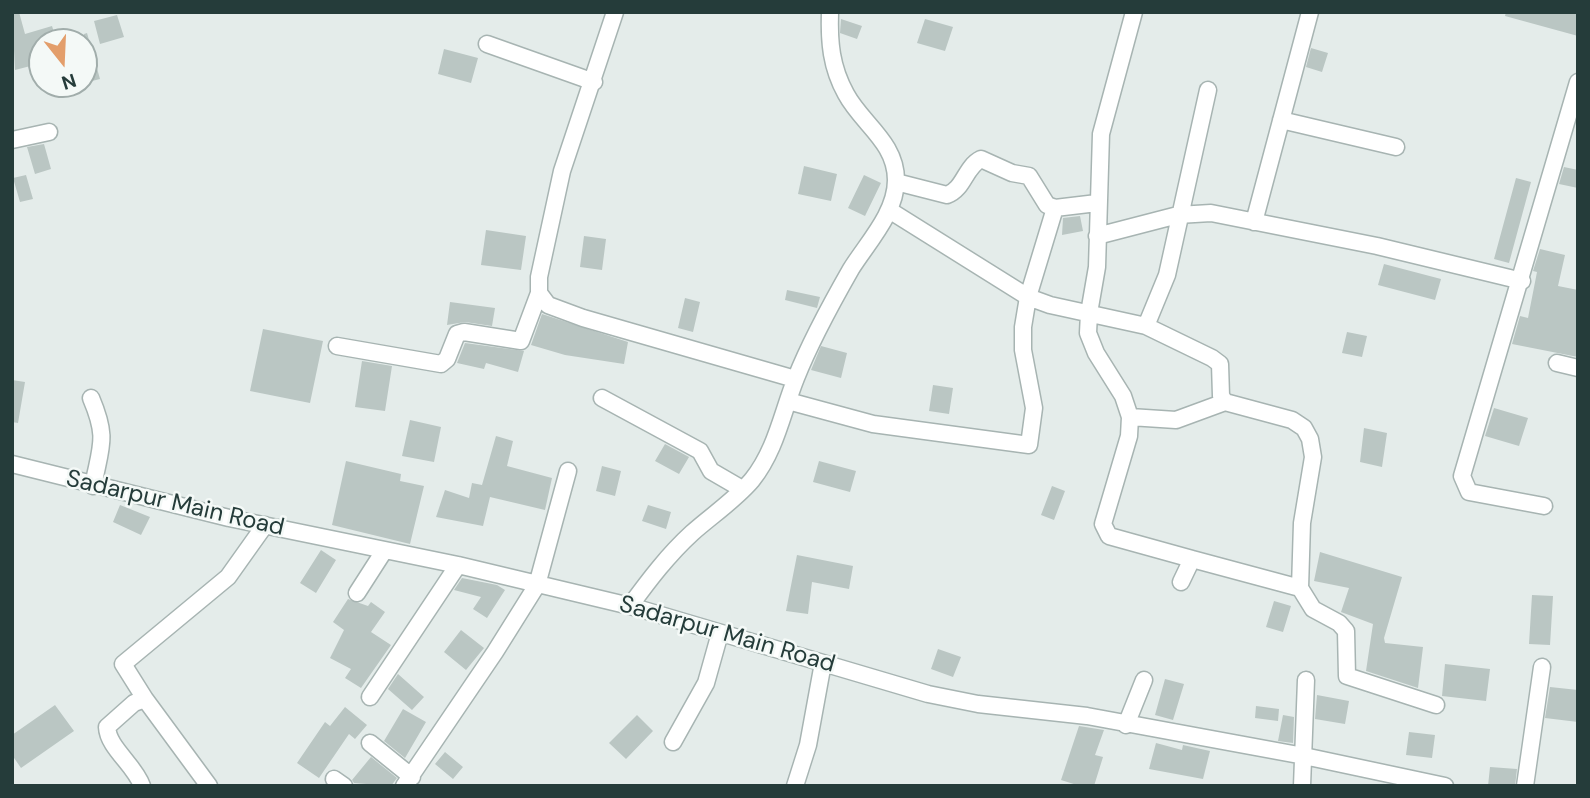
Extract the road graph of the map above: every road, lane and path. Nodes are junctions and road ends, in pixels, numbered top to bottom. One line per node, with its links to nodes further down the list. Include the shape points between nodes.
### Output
1 (615, 12): 6 (street)
2 (830, 12): 13 (street, via 834,68 847,96 886,145)
3 (1134, 12): 14 (street, via 1103,121)
4 (1310, 12): 9 (street)
5 (486, 44): 6 (street)
6 (594, 82): 21 (street, via 562,171)
7 (1578, 82): 20 (street)
8 (1208, 90): 17 (street)
9 (1281, 120): 12 (street); 18 (street)
10 (49, 132): 11 (street)
11 (12, 140)
12 (1396, 147)
13 (896, 181): 15 (street, via 947,195 958,188 975,161 986,159 1029,176 1047,205); 16 (street)
14 (1097, 203): 15 (street); 19 (street)
15 (1055, 208): 22 (street)
16 (889, 210): 22 (street); 28 (street, via 833,300)
17 (1178, 215): 18 (street, via 1210,213); 19 (street); 24 (street, via 1167,275)
18 (1254, 222): 20 (street)
19 (1097, 236): 23 (street)
20 (1522, 281): 38 (street, via 1462,476 1469,492)
21 (539, 293): 25 (street, via 521,341 457,334 440,365); 28 (street, via 548,304 583,318)
22 (1028, 297): 23 (street); 31 (street, via 1023,350 1034,408 1029,445 873,424)
23 (1089, 313): 24 (street); 33 (street, via 1088,332 1096,353 1124,396)
24 (1146, 326): 32 (street, via 1220,364)
25 (337, 346)
26 (1557, 363): 27 (street)
27 (1578, 368)
28 (795, 379): 31 (street)
29 (91, 398): 36 (street, via 103,438)
30 (602, 398): 37 (street, via 700,451 711,471)
31 (788, 401): 37 (street, via 766,458)
32 (1225, 402): 33 (street, via 1176,420); 45 (street, via 1292,420 1310,439 1313,457)
33 (1130, 417): 41 (street, via 1104,531)
34 (12, 464): 36 (street, Sadarpur Main Road)
35 (568, 471): 44 (street)
36 (93, 486): 39 (street, Sadarpur Main Road)
37 (741, 489): 47 (street, via 689,536)
38 (1544, 506)
39 (265, 525): 40 (street, Sadarpur Main Road); 54 (street, via 228,578 122,664)
40 (384, 551): 42 (street, Sadarpur Main Road); 46 (street)
41 (1192, 559): 43 (street); 45 (street)
42 (458, 565): 44 (street, Sadarpur Main Road); 53 (street)
43 (1181, 582)
44 (537, 585): 47 (street, Sadarpur Main Road); 60 (street)
45 (1300, 588): 55 (street, via 1313,609 1346,631 1347,676)
46 (357, 593)
47 (630, 606): 48 (street, Sadarpur Main Road)
48 (720, 633): 49 (street, Sadarpur Main Road); 57 (street, via 706,683)
49 (823, 663): 56 (street, Sadarpur Main Road, via 928,694); 63 (street, via 808,745)
50 (1542, 667): 66 (street)
51 (1144, 680): 56 (street)
52 (1306, 680): 59 (street)
53 (370, 697)
54 (145, 699): 61 (street, via 107,727); 62 (street)
55 (1436, 705)
56 (1126, 725): 59 (street, Sadarpur Main Road)
57 (673, 742)
58 (370, 743): 60 (street)
59 (1304, 756): 64 (street); 65 (street, Sadarpur Main Road)
60 (408, 782)
61 (142, 786)
62 (209, 786)
63 (794, 786)
64 (1302, 786)
65 (1445, 786)
66 (1525, 786)

